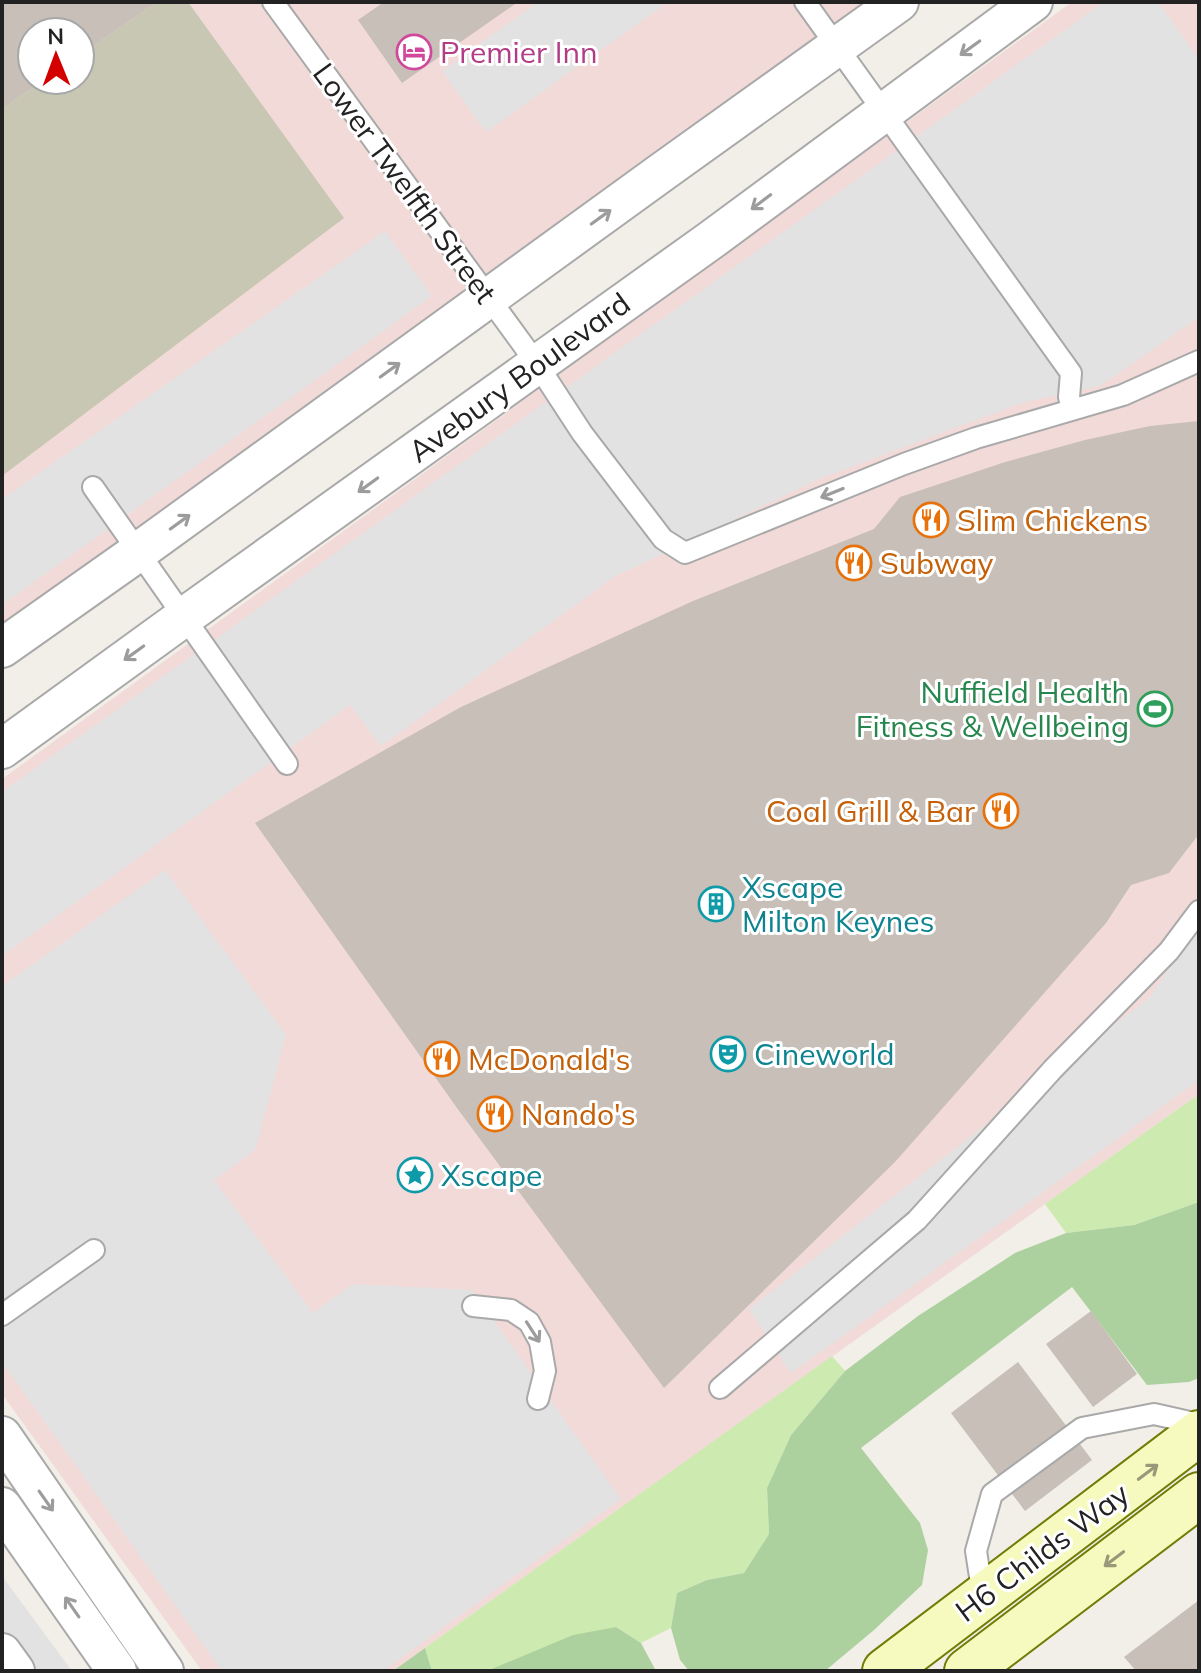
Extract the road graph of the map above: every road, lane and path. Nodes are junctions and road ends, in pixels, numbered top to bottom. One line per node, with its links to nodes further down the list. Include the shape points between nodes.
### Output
1 (273, 2): 7 (lane, Lower Twelfth Street)
2 (805, 2): 5 (lane)
3 (899, 2): 5 (street)
4 (1033, 2): 6 (street, Avebury Boulevard, one-way to 6)
5 (837, 47): 6 (lane); 7 (street, one-way to 5)
6 (882, 112): 9 (street, Avebury Boulevard, one-way to 9); 10 (lane, via 1071,373)
7 (489, 298): 9 (lane, Lower Twelfth Street); 12 (street, one-way to 7)
8 (1199, 361): 10 (lane, via 1123,395)
9 (537, 364): 10 (lane, Lower Twelfth Street, one-way to 9, via 904,464 685,553 663,539); 13 (street, Avebury Boulevard, one-way to 13)
10 (1072, 409)
11 (93, 487): 12 (lane)
12 (138, 552): 13 (lane); 14 (street)
13 (184, 617): 15 (street, Avebury Boulevard, one-way to 15); 16 (lane)
14 (2, 648)
15 (2, 749)
16 (287, 764)
17 (1199, 911): 21 (lane, via 1169,951 917,1220)
18 (94, 1250): 20 (lane)
19 (473, 1306): 22 (lane, one-way to 22, via 511,1310 529,1322 540,1342 545,1371)
20 (2, 1315)
21 (720, 1388)
22 (538, 1399)
23 (1199, 1424): 28 (lane, via 1154,1414 1082,1428 992,1494 976,1551)
24 (1199, 1433): 28 (street, H6 Childs Way, one-way to 24)
25 (2, 1436): 32 (street, one-way to 32)
26 (1199, 1495): 34 (street, H6 Childs Way, one-way to 34)
27 (2, 1507): 31 (street, one-way to 27)
28 (983, 1596): 33 (street, H6 Childs Way)
29 (2, 1653): 30 (street)
30 (15, 1671)
31 (117, 1671)
32 (164, 1671)
33 (885, 1671)
34 (967, 1671)

